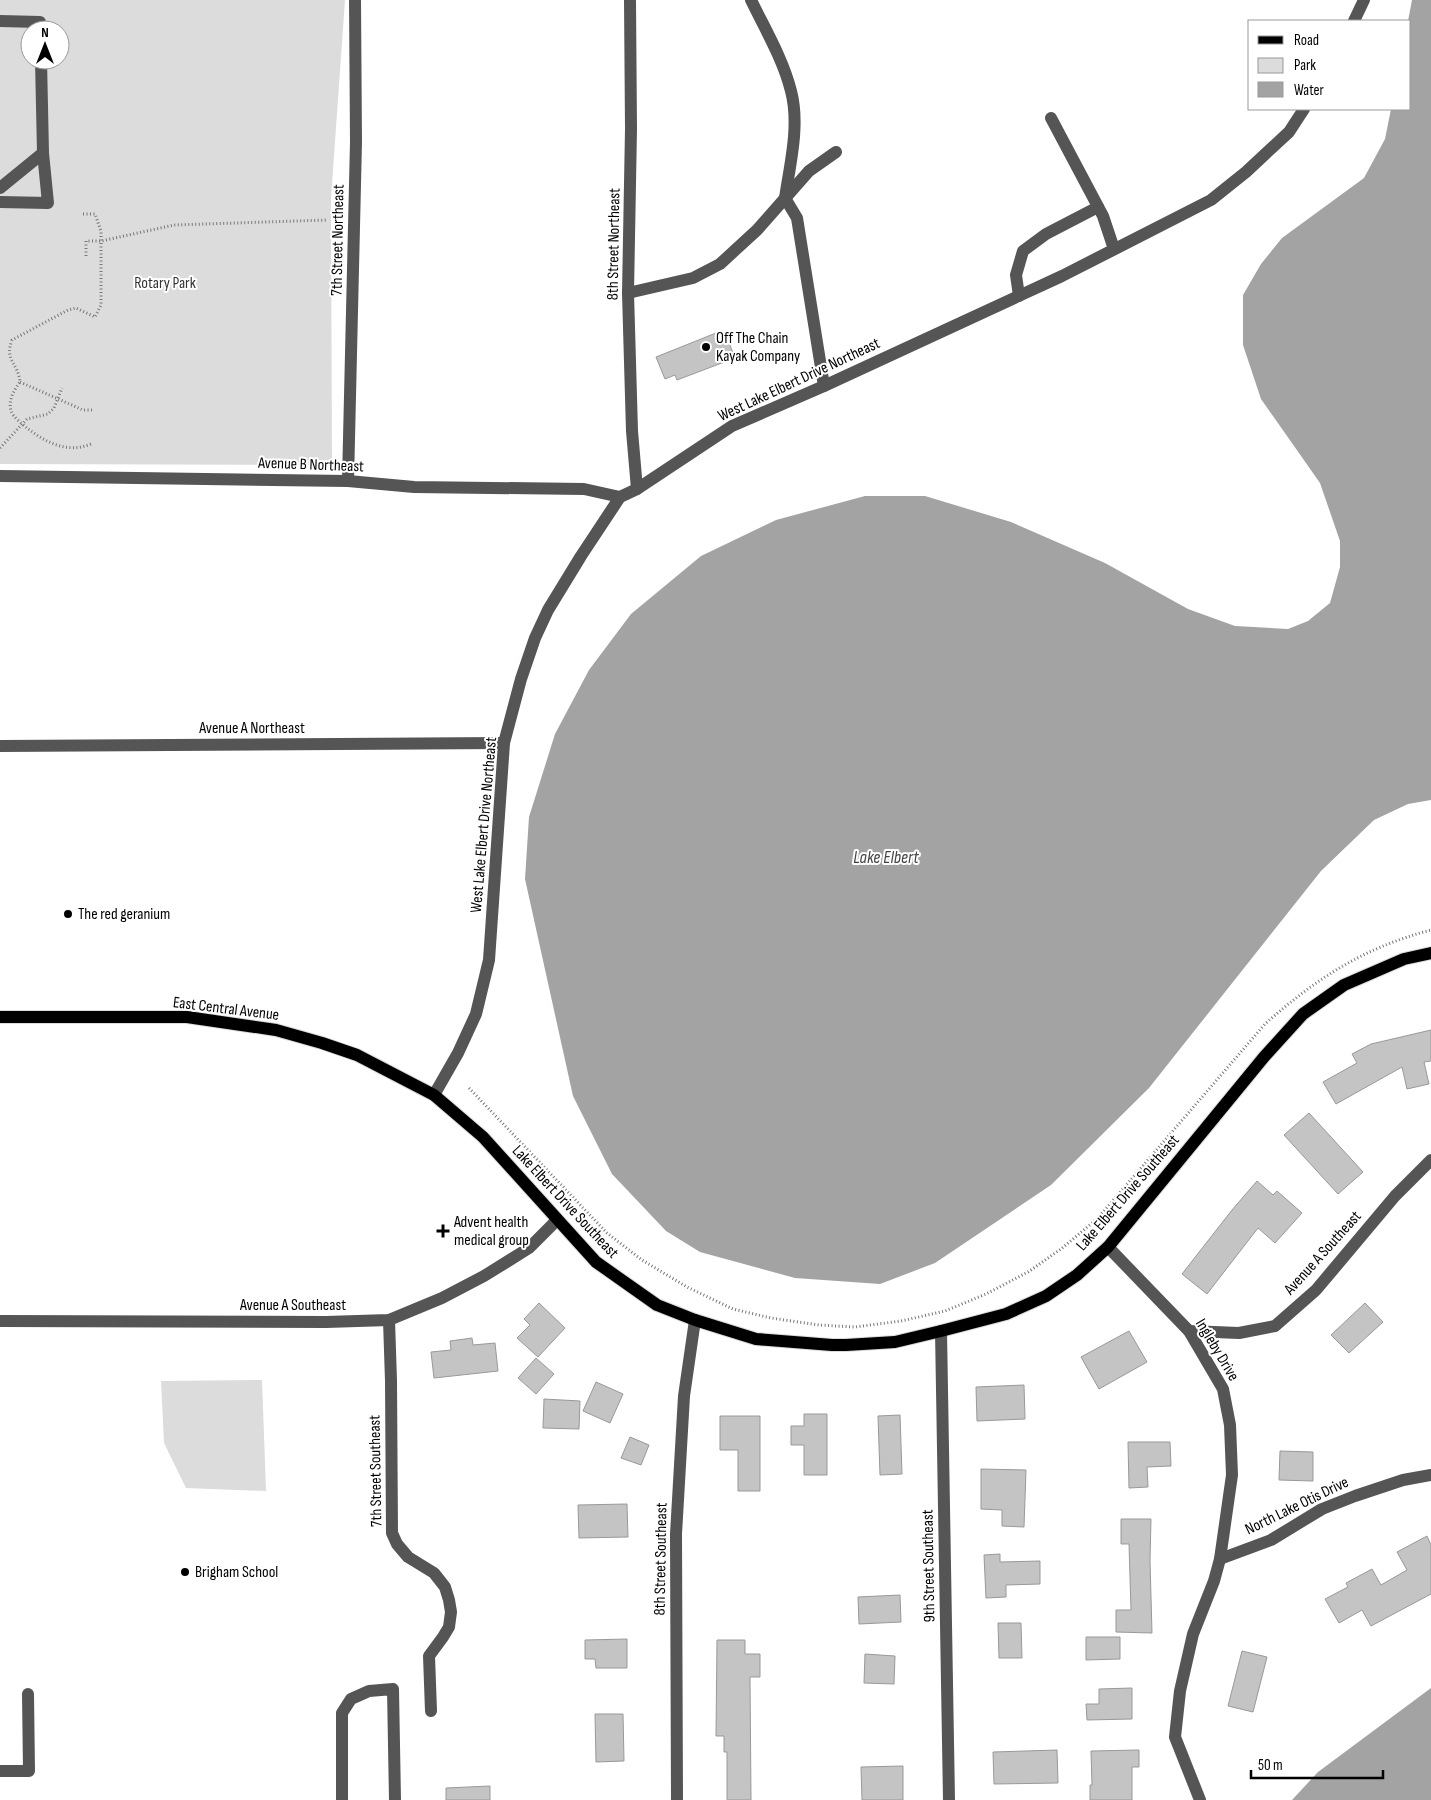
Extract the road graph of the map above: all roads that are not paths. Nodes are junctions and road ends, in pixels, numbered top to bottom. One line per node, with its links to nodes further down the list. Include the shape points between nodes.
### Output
1 (355, 0): 22 (street, 7th Street Northeast, via 356,142)
2 (630, 0): 18 (street, 8th Street Northeast)
3 (1364, 0): 5 (street)
4 (751, 1): 14 (street, via 782,62 792,92 794,141)
5 (1354, 20)
6 (0, 21): 7 (street)
7 (20, 22)
8 (41, 70): 12 (street)
9 (1303, 110): 17 (street, West Lake Elbert Drive Northeast, via 1289,132 1211,200)
10 (1051, 118): 16 (street)
11 (836, 152): 14 (street, via 809,171)
12 (43, 153): 13 (street); 15 (street, via 48,203)
13 (0, 188)
14 (785, 198): 18 (street, via 757,230 720,264 693,278); 20 (street, via 797,218)
15 (0, 202)
16 (1098, 207): 17 (street); 19 (street, via 1046,234 1023,251 1016,275)
17 (1114, 249): 19 (street, West Lake Elbert Drive Northeast)
18 (628, 293): 23 (street, 8th Street Northeast, via 632,431)
19 (1019, 296): 20 (street, West Lake Elbert Drive Northeast)
20 (824, 386): 23 (street, West Lake Elbert Drive Northeast, via 732,426)
21 (0, 476): 22 (street, Avenue B Northeast)
22 (348, 481): 24 (street, Avenue B Northeast, via 414,487 584,489)
23 (638, 489): 24 (street, West Lake Elbert Drive Northeast)
24 (620, 497): 25 (street, West Lake Elbert Drive Northeast, via 548,610 521,679)
25 (504, 743): 26 (street, Avenue A Northeast); 29 (street, West Lake Elbert Drive Northeast, via 490,960 476,1014)
26 (0, 746)
27 (1431, 953): 32 (main road, Lake Elbert Drive Southeast, via 1404,959 1344,986 1303,1014)
28 (0, 1017): 29 (main road, East Central Avenue, via 187,1017 276,1030 357,1055)
29 (434, 1095): 31 (main road, Lake Elbert Drive Southeast, via 484,1138)
30 (1431, 1160): 37 (street, Avenue A Southeast, via 1395,1196 1316,1290 1275,1326 1239,1333)
31 (557, 1220): 33 (street, Avenue A Southeast, via 529,1248 484,1276); 34 (main road, Lake Elbert Drive Southeast, via 596,1262 624,1283 657,1305)
32 (1108, 1247): 36 (main road, Lake Elbert Drive Southeast, via 1046,1296 1006,1314); 37 (street, Ingleby Drive)
33 (389, 1320): 35 (street, Avenue A Southeast); 41 (street, 7th Street Southeast, via 392,1533 408,1557 434,1573 445,1587 451,1612 449,1627 429,1656)
34 (695, 1320): 36 (main road, Lake Elbert Drive Southeast, via 756,1339 832,1345 895,1342); 45 (street, 8th Street Southeast, via 684,1396 676,1534)
35 (0, 1321)
36 (941, 1331): 46 (street, 9th Street Southeast)
37 (1189, 1331): 39 (street, Ingleby Drive, via 1223,1389 1230,1425 1232,1475)
38 (1431, 1475): 39 (street, North Lake Otis Drive, via 1403,1480 1322,1509 1271,1540)
39 (1220, 1559): 47 (street, via 1193,1634 1180,1692 1175,1736)
40 (28, 1694): 42 (street, via 29,1771)
41 (431, 1711)
42 (0, 1771)
43 (342, 1800): 44 (street, via 342,1713 351,1699 369,1691 393,1689)
44 (395, 1800)
45 (677, 1800)
46 (949, 1800)
47 (1200, 1800)

